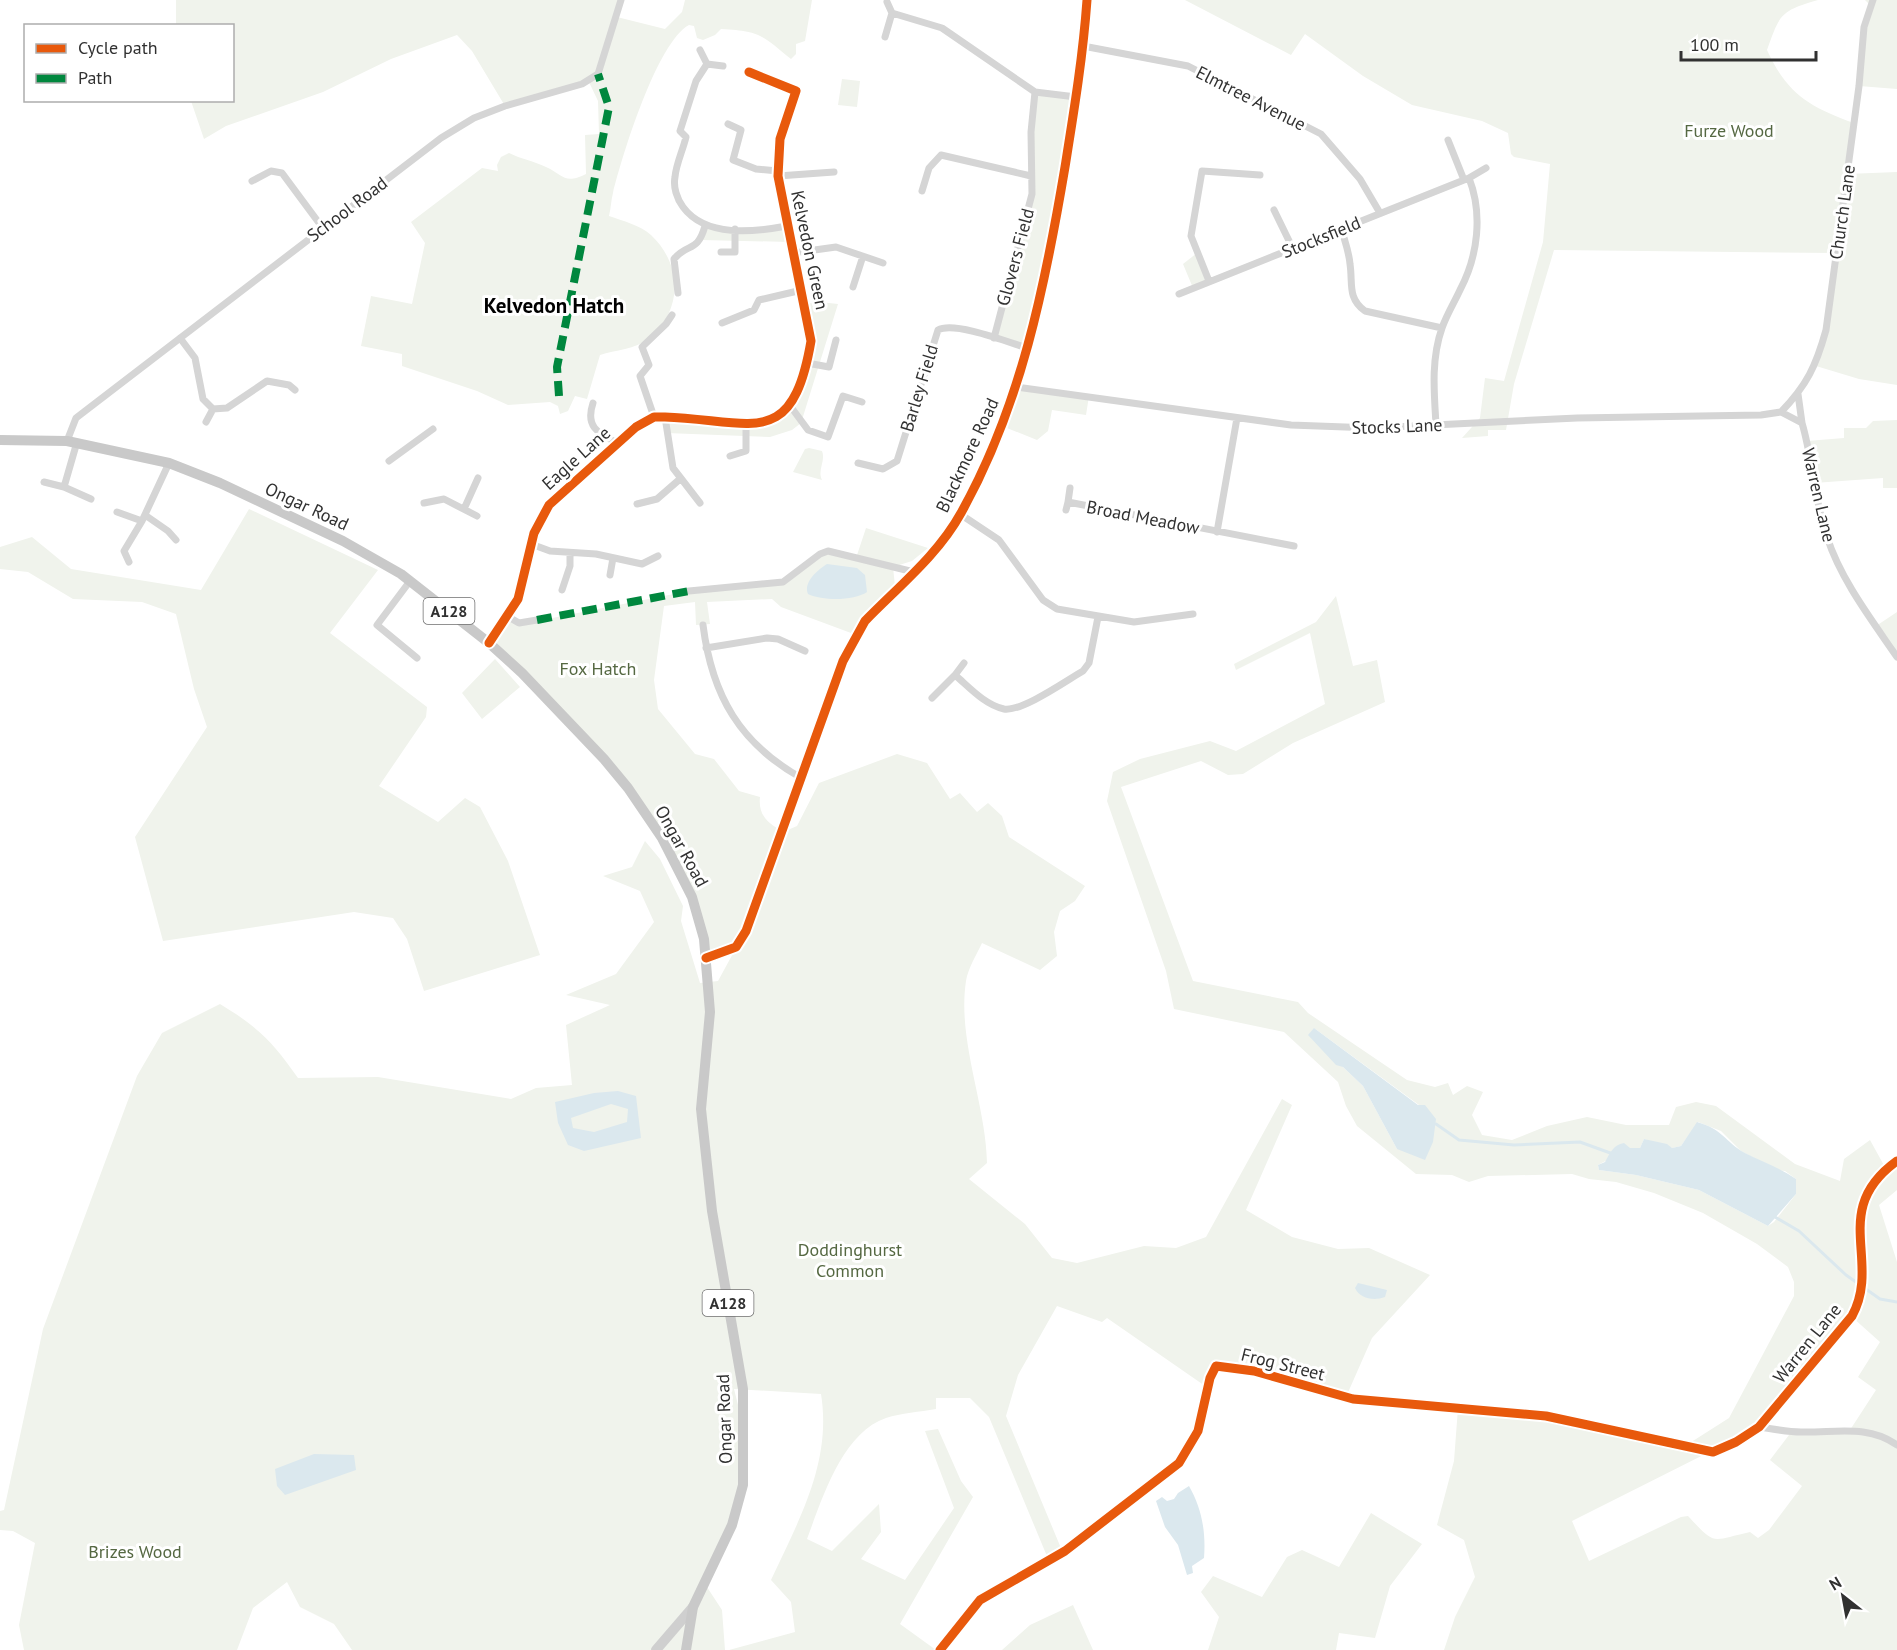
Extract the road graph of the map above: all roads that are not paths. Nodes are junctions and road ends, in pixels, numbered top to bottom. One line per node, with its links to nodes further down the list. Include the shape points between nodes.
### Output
1 (621, 0): 28 (street, School Road, via 598,74 582,84 474,118)
2 (1087, 0): 7 (street, Blackmore Road)
3 (1873, 0): 51 (street, Church Lane, via 1864,27 1826,330 1816,366)
4 (887, 2): 5 (street)
5 (891, 12): 6 (street); 12 (street, via 942,28)
6 (885, 37)
7 (1083, 46): 13 (street, Blackmore Road); 25 (street, Elmtree Avenue, via 1188,66 1321,134 1360,179)
8 (700, 50): 9 (street)
9 (707, 64): 10 (street); 26 (street, via 696,81 684,115 680,131 686,137 674,178 681,204)
10 (723, 66)
11 (749, 72): 18 (street, Kelvedon Green, via 796,91 780,139)
12 (1035, 92): 13 (street); 20 (street, Glovers Field)
13 (1076, 97): 47 (street, Blackmore Road, via 1052,247)
14 (728, 124): 18 (street, Kelvedon Green, via 741,130 733,160)
15 (1448, 140): 21 (street)
16 (1486, 168): 21 (street, Stocksfield)
17 (834, 172): 18 (street, Kelvedon Green)
18 (778, 173): 27 (street, Kelvedon Green)
19 (1260, 175): 36 (street, via 1202,171 1191,236)
20 (1031, 176): 23 (street, via 941,155 929,168); 45 (street, Glovers Field, via 1032,194)
21 (1467, 179): 25 (street, Stocksfield); 43 (street, via 1477,208 1476,244)
22 (252, 181): 28 (street, via 271,171 282,173)
23 (922, 191)
24 (1274, 210): 31 (street)
25 (1380, 213): 30 (street, Stocksfield)
26 (705, 226): 29 (street); 39 (street, via 696,246 674,259)
27 (787, 226): 29 (street); 33 (street, Kelvedon Green)
28 (322, 227): 44 (street, School Road)
29 (735, 229): 32 (street, via 735,252)
30 (1342, 231): 31 (street, Stocksfield); 43 (street, via 1351,266 1350,291 1359,307)
31 (1293, 249): 36 (street, Stocksfield)
32 (720, 252)
33 (793, 253): 34 (street, via 836,247); 38 (street, Kelvedon Green)
34 (863, 256): 35 (street); 37 (street)
35 (883, 263)
36 (1209, 281): 40 (street, Stocksfield)
37 (853, 287)
38 (802, 290): 42 (street, via 759,300 754,310); 48 (street, Kelvedon Green, via 811,341)
39 (678, 293)
40 (1179, 294)
41 (672, 315): 57 (street, via 642,347 649,365 640,376)
42 (722, 323)
43 (1442, 328): 63 (street, via 1434,370)
44 (180, 338): 55 (street, via 197,363 203,399); 66 (street, School Road, via 76,418)
45 (994, 338): 47 (street, Barley Field); 71 (street, Barley Field, via 950,326 938,330 897,461 883,469)
46 (836, 340): 48 (street, via 829,368)
47 (1027, 348): 49 (street, Blackmore Road)
48 (807, 363): 54 (street, Kelvedon Green)
49 (1016, 387): 59 (street, Stocks Lane); 83 (street, Blackmore Road, via 1000,432)
50 (295, 390): 55 (street, via 267,381 227,408)
51 (1798, 394): 56 (street, Church Lane); 62 (street, Warren Lane)
52 (862, 402): 54 (street, via 843,396 828,436 808,430)
53 (593, 403): 67 (street, Eagle Lane, via 590,424)
54 (791, 407): 61 (street, via 766,423)
55 (213, 409): 60 (street)
56 (1781, 412): 62 (street, Warren Lane); 63 (street, Stocks Lane)
57 (654, 417): 58 (street); 67 (street, Eagle Lane)
58 (664, 417): 61 (street); 73 (street, via 669,456)
59 (1237, 418): 63 (street, Stocks Lane, via 1336,428); 86 (street, Broad Meadow)
60 (206, 422)
61 (746, 423): 68 (street, via 746,451)
62 (1802, 423): 107 (street, Warren Lane, via 1832,551)
63 (1436, 424)
64 (433, 429): 69 (street)
65 (0, 440): 66 (main road, Ongar Road / A128)
66 (72, 442): 70 (main road, Ongar Road / A128); 75 (street, School Road)
67 (617, 443): 88 (street, Eagle Lane, via 549,505)
68 (730, 456)
69 (389, 461)
70 (169, 463): 85 (street); 96 (main road, Ongar Road / A128, via 343,540)
71 (858, 464)
72 (478, 478): 81 (street)
73 (680, 479): 79 (street); 80 (street, via 657,500)
74 (44, 482): 75 (street)
75 (64, 487): 77 (street)
76 (1070, 488): 86 (street, Broad Meadow, via 1067,506)
77 (91, 499)
78 (424, 503): 81 (street, via 444,499)
79 (700, 503)
80 (637, 504)
81 (464, 509): 84 (street)
82 (117, 512): 85 (street)
83 (960, 514): 94 (street, Blackmore Road); 101 (street, via 999,540 1043,600 1057,609)
84 (477, 516)
85 (143, 518): 87 (street, via 168,531); 93 (street, via 124,551)
86 (1217, 532): 89 (street, Broad Meadow)
87 (176, 540)
88 (531, 544): 90 (street); 100 (street, Eagle Lane, via 518,599)
89 (1294, 546)
90 (570, 553): 92 (street); 97 (street)
91 (658, 556): 92 (street, via 642,564)
92 (613, 558): 95 (street)
93 (129, 561)
94 (914, 572): 98 (street, via 828,551 783,582); 112 (street, Blackmore Road, via 855,636)
95 (610, 575)
96 (410, 581): 104 (main road, Ongar Road / A128); 108 (street, via 377,625)
97 (562, 590)
98 (689, 591)
99 (1193, 614): 101 (street, via 1134,622)
100 (507, 616): 102 (street, via 519,623); 104 (street, Eagle Lane)
101 (1098, 617): 110 (street, via 1089,663 1083,671 1026,704 1006,710 993,705)
102 (537, 620)
103 (703, 625): 105 (street)
104 (489, 643): 113 (main road, Ongar Road / A128, via 604,759 644,810 692,897)
105 (706, 648): 106 (street, via 767,638); 112 (street, via 713,678 742,731 761,751)
106 (805, 651)
107 (1897, 657)
108 (417, 658)
109 (964, 663): 110 (street)
110 (955, 675): 111 (street)
111 (932, 698)
112 (803, 779): 113 (street, Blackmore Road, via 746,932 736,948)
113 (706, 958): 118 (main road, Ongar Road / A128, via 710,1012 701,1109 712,1211 743,1389 743,1485 732,1525)
114 (1897, 1161): 115 (street, Warren Lane, via 1874,1184 1860,1213 1863,1278 1859,1303)
115 (1760, 1427): 116 (street, via 1800,1432 1850,1430 1876,1435); 117 (street, Warren Lane)
116 (1897, 1445)
117 (1713, 1452): 122 (street, Frog Street, via 1546,1416 1353,1399 1254,1371 1216,1366 1198,1431 1179,1463 1065,1551 980,1600)
118 (693, 1607): 119 (street); 120 (main road, Ongar Road / A128)
119 (670, 1634): 120 (street); 121 (street)
120 (687, 1646)
121 (656, 1650)
122 (940, 1650)

